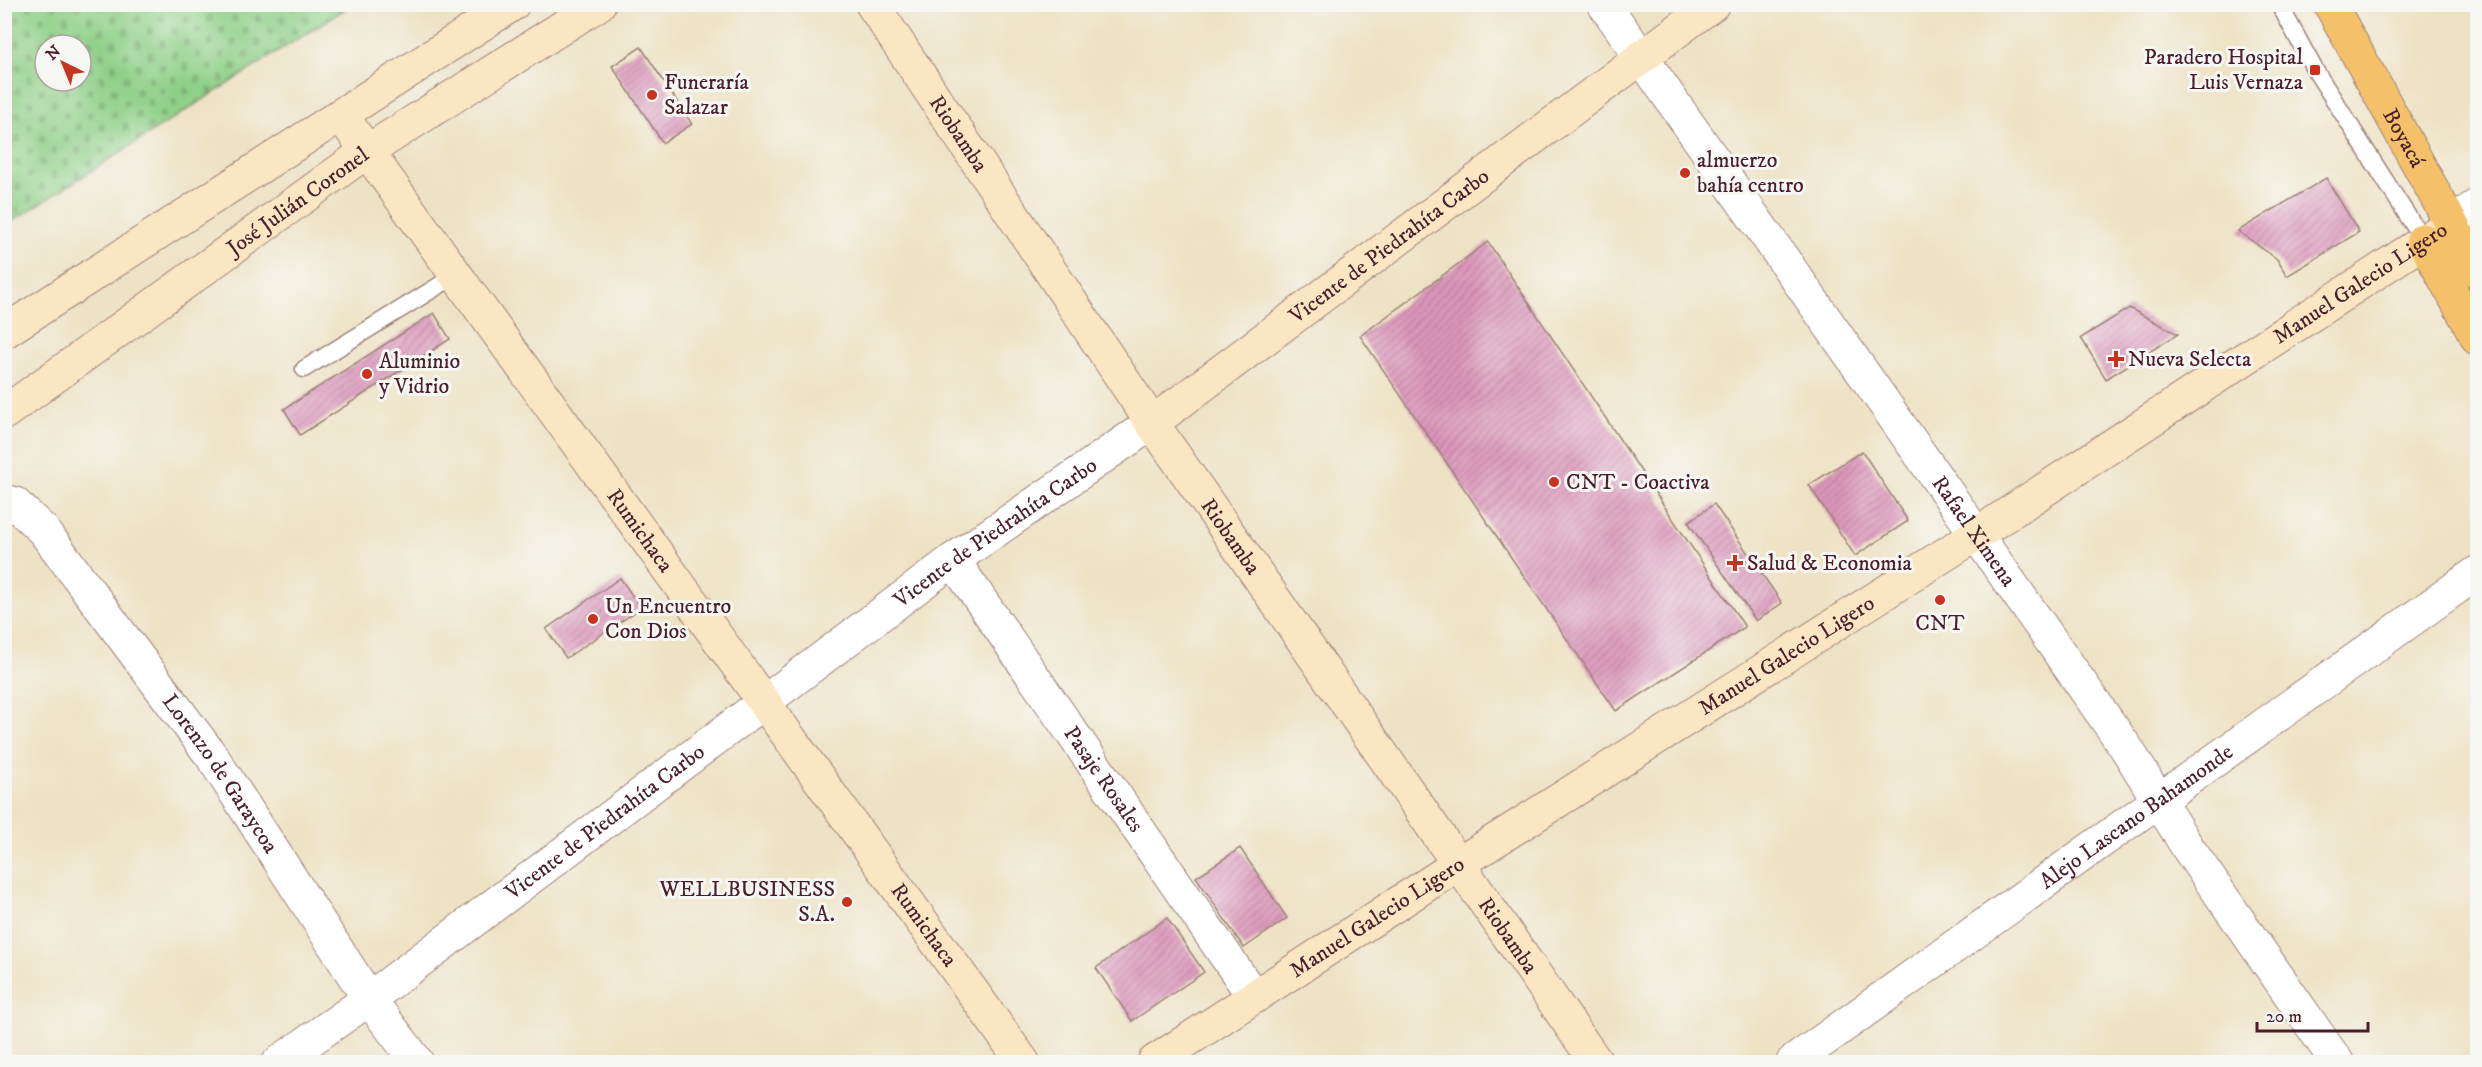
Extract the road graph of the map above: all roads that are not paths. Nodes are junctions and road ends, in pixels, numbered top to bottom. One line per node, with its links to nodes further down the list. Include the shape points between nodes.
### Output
1 (513, 4): 9 (main road, José Julián Coronel)
2 (599, 4): 10 (main road, José Julián Coronel)
3 (872, 4): 20 (main road, Riobamba)
4 (1604, 4): 8 (street, Rafael Ximena)
5 (1713, 4): 8 (main road, Vicente de Piedrahíta Carbo)
6 (2279, 4): 12 (lane, Boyacá, via 2315,70)
7 (2330, 4): 12 (main road, Boyacá)
8 (1641, 59): 20 (main road, Vicente de Piedrahíta Carbo); 22 (street, Rafael Ximena)
9 (341, 115): 10 (main road, Rumichaca); 16 (main road, José Julián Coronel)
10 (366, 152): 14 (main road, Rumichaca); 19 (main road, José Julián Coronel)
11 (2478, 205): 12 (street, Manuel Galecio Ligero)
12 (2437, 232): 13 (main road, Boyacá); 15 (lane, Boyacá); 17 (main road, Boyacá); 22 (main road, Manuel Galecio Ligero)
13 (2478, 272)
14 (456, 276): 18 (lane); 25 (main road, Rumichaca)
15 (2478, 307)
16 (4, 332)
17 (2478, 339)
18 (304, 369)
19 (4, 413)
20 (1152, 423): 23 (street, Vicente de Piedrahíta Carbo); 27 (main road, Riobamba)
21 (4, 501): 29 (street, Lorenzo de Garaycoa, via 15,504 44,531 213,758)
22 (1977, 534): 26 (street, Rafael Ximena); 27 (main road, Manuel Galecio Ligero)
23 (954, 560): 25 (street, Vicente de Piedrahíta Carbo); 28 (street, Pasaje Rosales)
24 (2478, 572): 26 (street, Alejo Lascano Bahamonde)
25 (765, 700): 29 (street, Vicente de Piedrahíta Carbo); 32 (main road, Rumichaca)
26 (2161, 801): 35 (street, Alejo Lascano Bahamonde); 36 (street, Rafael Ximena, via 2188,848)
27 (1460, 863): 28 (main road, Manuel Galecio Ligero); 34 (main road, Riobamba)
28 (1254, 997): 33 (main road, Manuel Galecio Ligero)
29 (369, 999): 30 (street, Vicente de Piedrahíta Carbo); 31 (street, Lorenzo de Garaycoa)
30 (279, 1062)
31 (417, 1062)
32 (1023, 1062)
33 (1154, 1062)
34 (1596, 1062)
35 (1793, 1062)
36 (2337, 1062)

